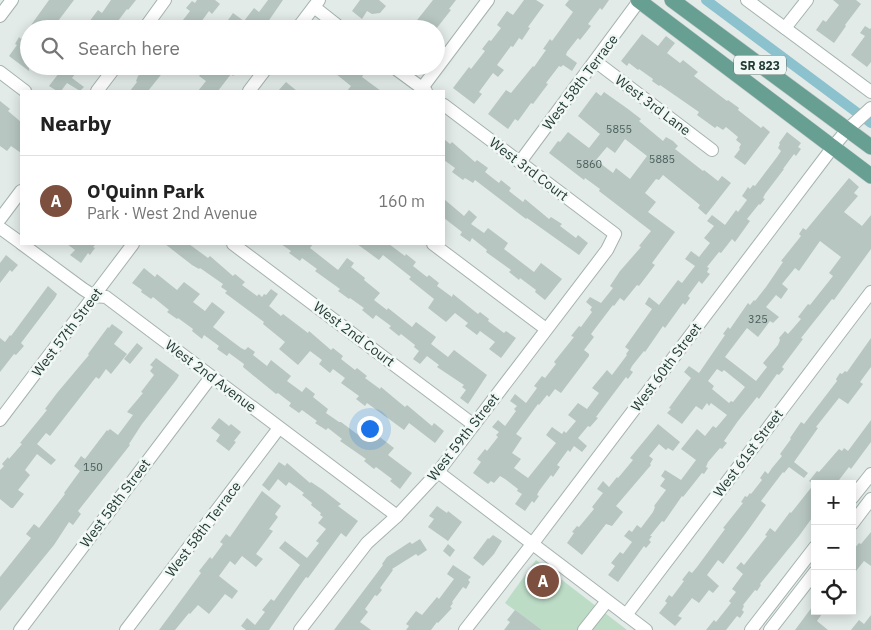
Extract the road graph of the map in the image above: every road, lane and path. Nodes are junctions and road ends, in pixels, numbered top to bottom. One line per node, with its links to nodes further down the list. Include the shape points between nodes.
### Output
1 (12, 0): 9 (street)
2 (165, 0): 10 (street)
3 (488, 0): 15 (street)
4 (643, 0): 13 (main road, via 693,24); 16 (street, West 58th Terrace); 30 (main road, SR 823)
5 (672, 0): 13 (main road, SR 823)
6 (747, 0): 14 (street)
7 (807, 0): 14 (street)
8 (316, 4): 11 (street); 12 (street)
9 (0, 16)
10 (151, 20)
11 (304, 20)
12 (333, 20)
13 (706, 25): 29 (main road, SR 823)
14 (785, 28): 26 (street)
15 (445, 60)
16 (595, 61): 32 (street, West 3rd Lane); 33 (street, West 58th Terrace)
17 (0, 72): 22 (street)
18 (109, 75): 23 (street)
19 (261, 75): 24 (street)
20 (404, 75): 25 (street)
21 (435, 75): 25 (street)
22 (25, 90)
23 (98, 90)
24 (250, 90)
25 (424, 90)
26 (871, 92)
27 (445, 106): 33 (street, West 3rd Court)
28 (871, 108): 29 (street, West 60th Street)
29 (847, 130): 30 (street, West 60th Street); 31 (main road, SR 823)
30 (833, 147): 34 (main road, SR 823); 57 (street, West 60th Street)
31 (871, 147)
32 (712, 150)
33 (520, 162): 38 (street, West 3rd Court)
34 (871, 176)
35 (20, 192): 36 (street)
36 (0, 219)
37 (0, 228): 39 (street, West 2nd Avenue)
38 (614, 234): 46 (street, West 59th Street, via 607,250)
39 (20, 243)
40 (22, 245): 45 (street, West 2nd Avenue)
41 (132, 245): 45 (street, West 57th Street)
42 (235, 245): 49 (street, West 2nd Court)
43 (434, 245): 46 (street)
44 (871, 292): 61 (street, West 61st Street)
45 (94, 296): 47 (street, West 2nd Avenue, via 106,297); 48 (street, West 57th Street)
46 (546, 328): 49 (street, West 59th Street)
47 (211, 377): 50 (street, West 2nd Avenue); 63 (street, West 58th Street)
48 (0, 420)
49 (474, 425): 51 (street, West 59th Street)
50 (280, 428): 55 (street, West 2nd Avenue); 64 (street, West 58th Terrace)
51 (438, 472): 55 (street, West 59th Street); 57 (street)
52 (871, 474): 53 (street)
53 (856, 493)
54 (871, 499): 56 (street)
55 (397, 516): 65 (street, West 59th Street, via 367,543)
56 (856, 519)
57 (533, 543): 60 (street); 66 (street, West 60th Street)
58 (811, 552): 68 (street)
59 (811, 577): 69 (street)
60 (608, 601): 61 (street); 62 (street)
61 (626, 615): 67 (street)
62 (591, 628)
63 (20, 630)
64 (126, 630)
65 (300, 630)
66 (465, 630)
67 (646, 630)
68 (751, 630)
69 (770, 630)

